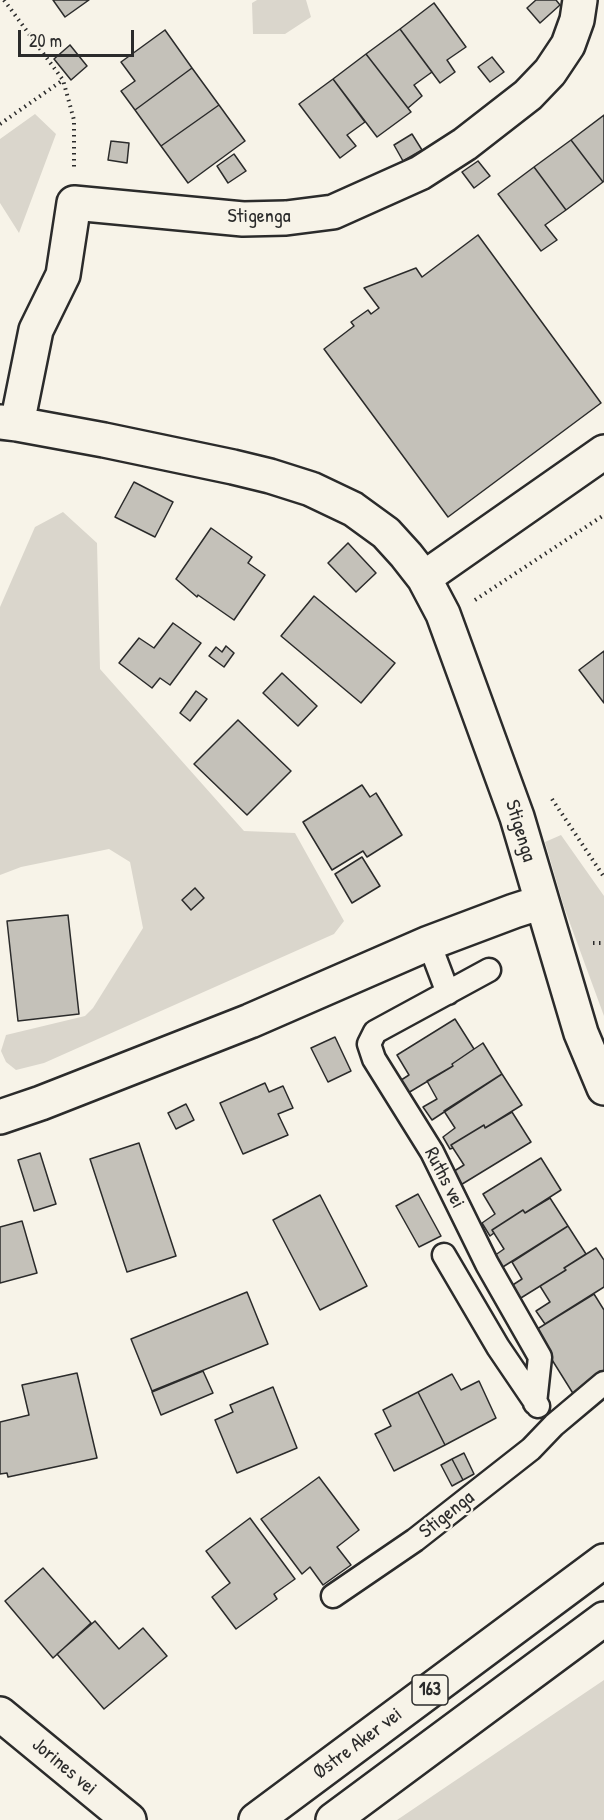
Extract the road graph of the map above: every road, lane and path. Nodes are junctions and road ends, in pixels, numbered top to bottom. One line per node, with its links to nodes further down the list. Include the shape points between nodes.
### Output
1 (4, 0): 3 (path)
2 (580, 0): 5 (main road, Stigenga, via 568,45 528,95 420,173 333,212 243,219)
3 (63, 80): 4 (path); 5 (path, via 74,120)
4 (0, 124)
5 (74, 203): 6 (main road, Stigenga, via 63,275 36,330)
6 (8, 423): 9 (main road, Stigenga, via 233,467 310,489 353,508 386,532)
7 (604, 452): 9 (main road)
8 (604, 515): 10 (path)
9 (424, 578): 13 (main road, Stigenga, via 444,614 518,817)
10 (478, 599)
11 (547, 792): 12 (path)
12 (604, 877)
13 (542, 902): 14 (main road); 17 (main road, Stigenga, via 582,1033)
14 (429, 944): 16 (lane); 18 (main road, via 250,1021)
15 (489, 970): 16 (lane, Ruths vei)
16 (448, 993): 21 (lane, Ruths vei, via 375,1032 369,1044 374,1059 432,1152 487,1264 540,1357)
17 (604, 1088)
18 (0, 1117)
19 (444, 1255): 21 (lane)
20 (604, 1383): 22 (lane, Stigenga)
21 (535, 1403): 22 (lane)
22 (554, 1425): 24 (lane, Stigenga, via 531,1449 415,1540)
23 (604, 1561): 28 (main road, Østre Aker vei / 163)
24 (333, 1596)
25 (604, 1619): 29 (main road, 163)
26 (5, 1728): 27 (main road, Jorines vei)
27 (129, 1820)
28 (256, 1820)
29 (333, 1820)

